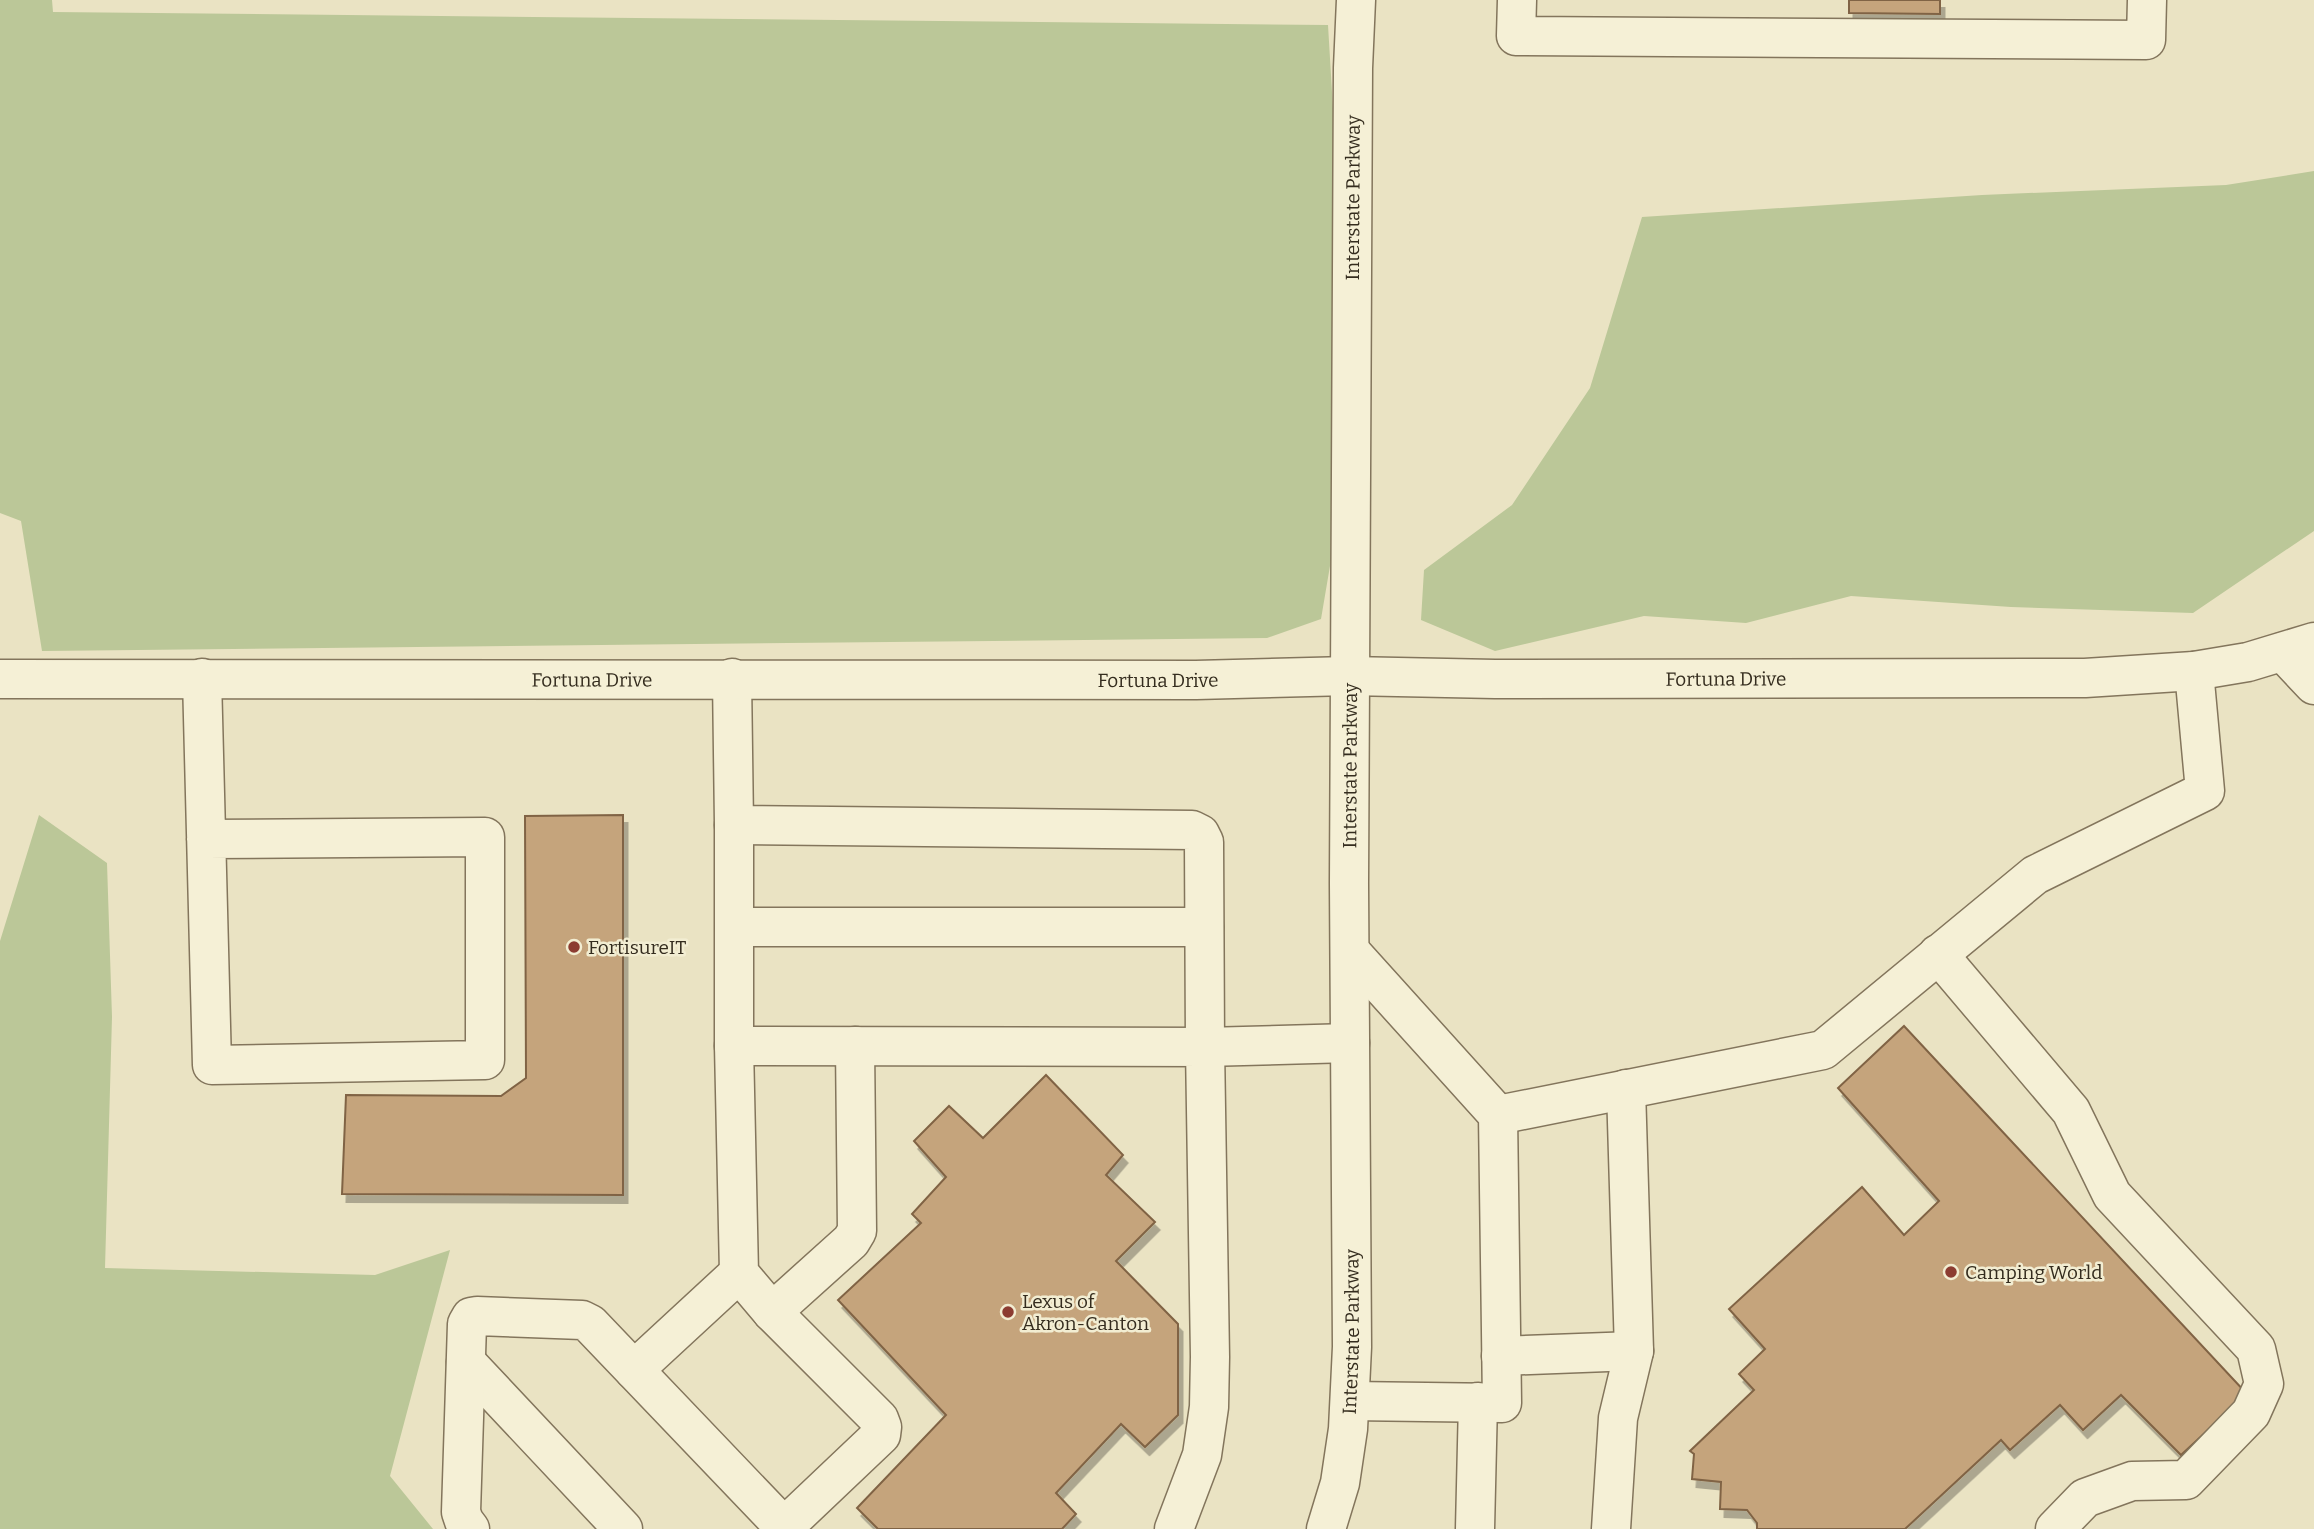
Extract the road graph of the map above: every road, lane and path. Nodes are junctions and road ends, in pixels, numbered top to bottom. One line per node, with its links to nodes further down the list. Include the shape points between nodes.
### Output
1 (1356, 0): 6 (street, Interstate Parkway)
2 (1517, 0): 3 (street, via 1516,36 2146,40)
3 (2147, 0)
4 (2298, 647): 5 (street, Fortuna Drive); 10 (street)
5 (2194, 671): 6 (street, Fortuna Drive, via 2057,678); 16 (street, via 2205,791 2035,875)
6 (1349, 677): 9 (street, Fortuna Drive); 15 (street, Interstate Parkway)
7 (0, 678): 8 (street, Fortuna Drive)
8 (202, 678): 9 (street, Fortuna Drive); 12 (street)
9 (732, 678): 11 (street)
10 (2314, 685)
11 (734, 825): 13 (street); 14 (street, via 1192,830 1204,842)
12 (206, 839): 12 (street, via 212,1065 485,1060 485,837)
13 (735, 927): 14 (street); 18 (street)
14 (1204, 927): 20 (street)
15 (1350, 951): 17 (street, Interstate Parkway); 22 (street)
16 (1938, 954): 21 (street, via 1824,1049); 38 (street, via 2071,1111 2112,1195 2256,1349 2264,1384 2251,1413 2186,1480 2133,1481 2085,1498)
17 (1350, 1043): 20 (street); 29 (street, Interstate Parkway)
18 (734, 1045): 19 (street); 23 (street)
19 (855, 1046): 20 (street); 24 (street, via 857,1231)
20 (1205, 1047): 34 (street, via 1209,1406 1202,1455)
21 (1626, 1089): 22 (street); 25 (street)
22 (1498, 1115): 26 (street)
23 (739, 1273): 24 (street); 28 (street)
24 (772, 1312): 31 (street, via 882,1427 881,1435)
25 (1634, 1350): 26 (street); 37 (street, via 1618,1418)
26 (1502, 1356): 30 (street, via 1502,1403)
27 (466, 1362): 28 (street, via 471,1317 582,1320); 32 (street, via 461,1512); 33 (street)
28 (634, 1370): 31 (street)
29 (1350, 1401): 30 (street); 35 (street, Interstate Parkway, via 1340,1483)
30 (1478, 1402): 36 (street)
31 (785, 1528)
32 (470, 1529)
33 (623, 1529)
34 (1174, 1529)
35 (1326, 1529)
36 (1475, 1529)
37 (1611, 1529)
38 (2054, 1529)

